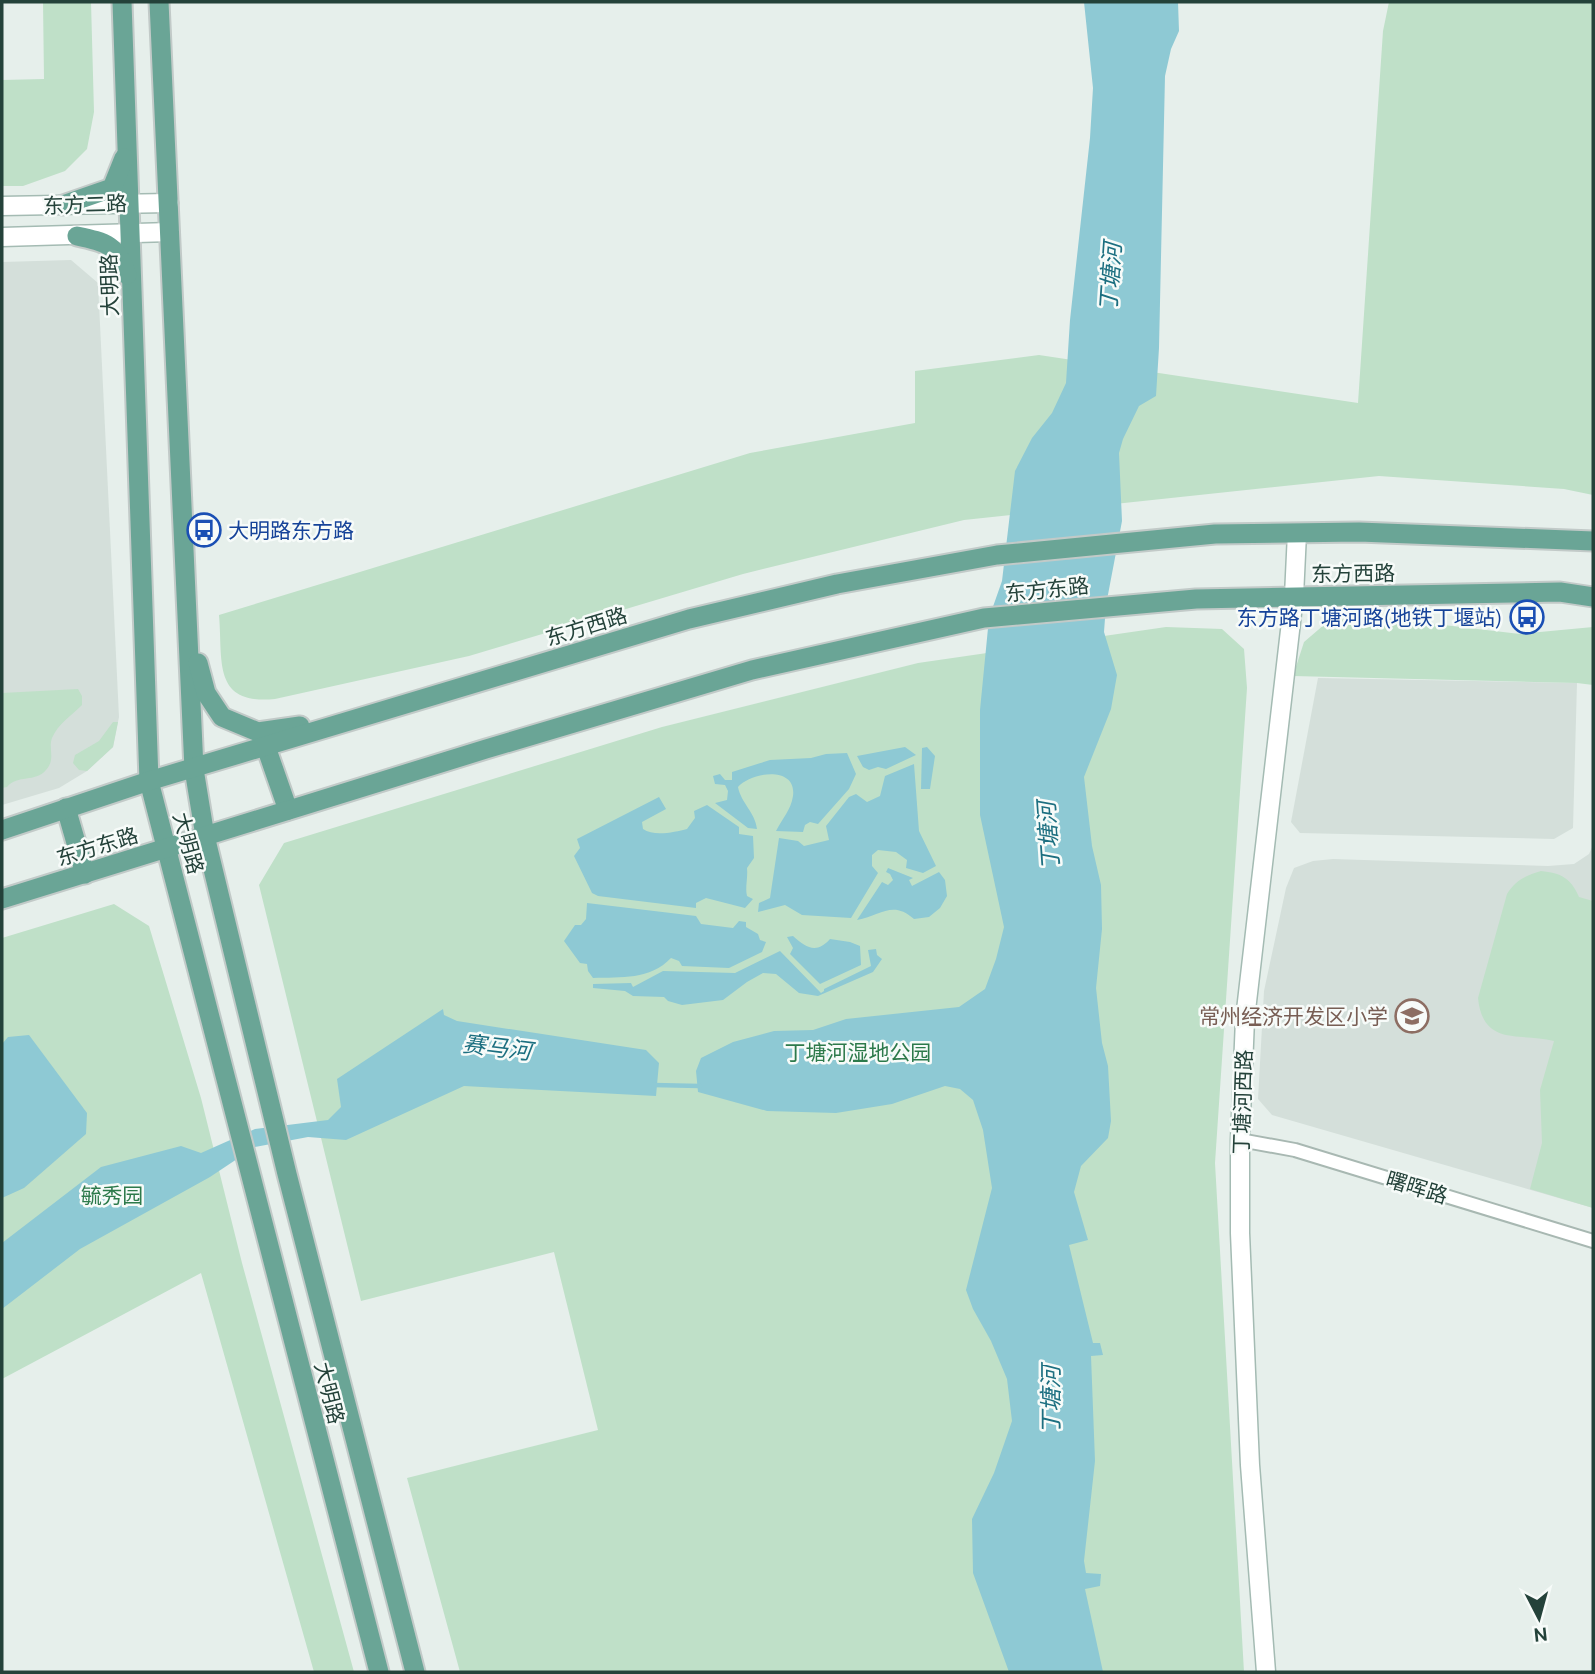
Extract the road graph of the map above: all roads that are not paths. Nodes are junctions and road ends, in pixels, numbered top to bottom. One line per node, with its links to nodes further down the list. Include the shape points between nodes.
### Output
1 (122, 2): 3 (main road, 大明路)
2 (159, 2): 5 (main road, 大明路)
3 (128, 147): 4 (main road, 大明路); 6 (main road, via 113,188)
4 (129, 202): 5 (street, 东方二路); 6 (street, 东方二路); 9 (main road, 大明路)
5 (169, 202): 8 (main road, 大明路)
6 (63, 205): 7 (street, 东方二路)
7 (2, 206)
8 (170, 232): 9 (street, 东方二路); 20 (main road, 大明路)
9 (130, 234): 10 (street, 东方二路); 12 (main road, 大明路)
10 (78, 236): 11 (street, 东方二路); 12 (main road, via 114,249 123,260)
11 (2, 237)
12 (132, 291): 24 (main road, 大明路)
13 (1297, 533): 14 (main road, 东方西路); 15 (main road, 东方西路); 17 (street, 丁塘河西路)
14 (1126, 541): 16 (main road, 东方东路)
15 (1593, 541)
16 (997, 555): 21 (main road, 东方西路, via 837,584 689,619)
17 (1294, 596): 18 (main road, 东方西路, via 1560,592); 19 (main road, 东方西路); 32 (street, 丁塘河西路, via 1245,1019)
18 (1593, 597)
19 (1113, 605): 26 (main road, 东方东路, via 984,618 751,670)
20 (188, 625): 21 (main road, via 206,693 222,717 258,732); 23 (main road, 大明路)
21 (363, 717): 22 (main road, 东方西路)
22 (266, 747): 23 (main road, 东方西路); 26 (main road)
23 (194, 769): 24 (main road); 28 (main road, 大明路)
24 (149, 781): 25 (main road); 29 (main road, 大明路)
25 (66, 808): 27 (main road); 30 (main road)
26 (288, 810): 28 (main road)
27 (2, 830)
28 (205, 836): 29 (main road, 东方东路); 35 (main road, 大明路)
29 (167, 848): 30 (main road, 东方东路); 34 (main road, 大明路)
30 (85, 874): 31 (main road, 东方东路)
31 (2, 899)
32 (1240, 1140): 33 (street, 曙晖路, via 1295,1150); 36 (street, 丁塘河西路, via 1250,1465)
33 (1593, 1241)
34 (379, 1672)
35 (415, 1672)
36 (1266, 1672)

